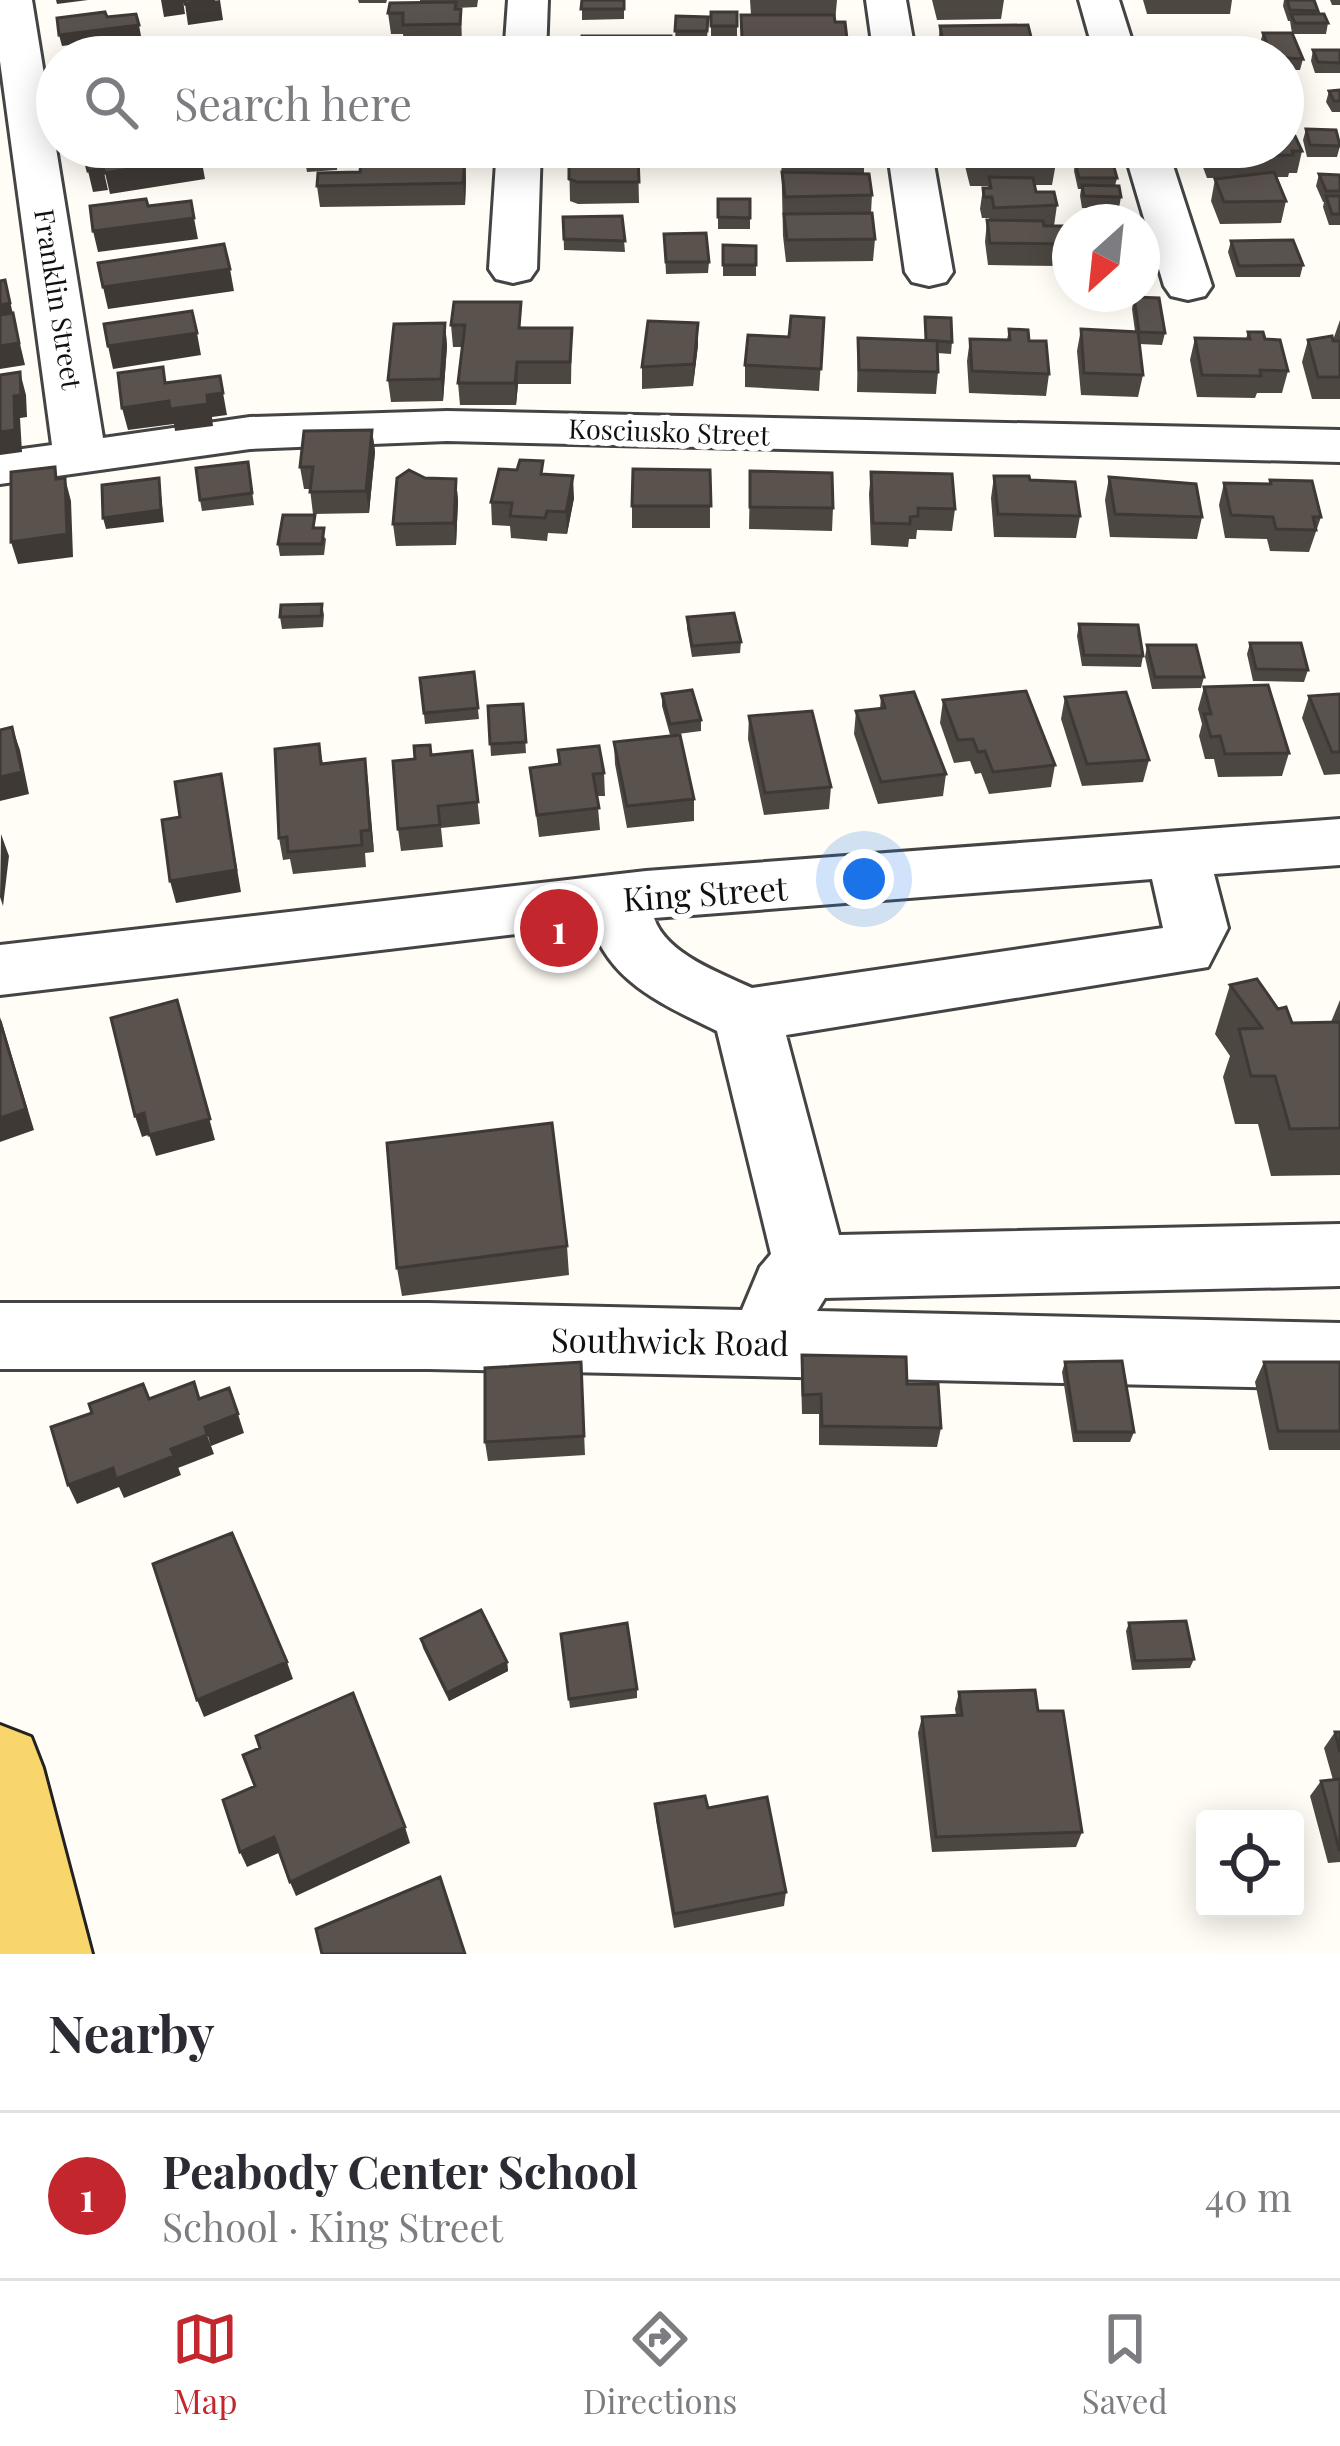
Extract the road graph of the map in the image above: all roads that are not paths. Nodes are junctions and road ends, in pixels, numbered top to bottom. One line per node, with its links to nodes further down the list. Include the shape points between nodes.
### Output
1 (12, 0): 8 (street, Franklin Street)
2 (528, 0): 5 (street)
3 (886, 0): 6 (street)
4 (1099, 0): 7 (street)
5 (526, 36)
6 (892, 36)
7 (1110, 36)
8 (36, 161)
9 (37, 168): 17 (street, Franklin Street)
10 (518, 168): 13 (street)
11 (912, 168): 14 (street)
12 (1151, 168): 15 (street)
13 (512, 268)
14 (929, 272)
15 (1188, 286)
16 (1340, 446): 17 (street, Kosciusko Street, via 447,426 250,433)
17 (80, 457): 18 (street, Kosciusko Street)
18 (0, 467)
19 (1340, 842): 20 (street, King Street)
20 (1177, 852): 21 (street, King Street); 23 (street, via 1196,928 1185,950)
21 (615, 898): 22 (street, King Street); 23 (street, via 630,943 678,982)
22 (0, 970)
23 (747, 1016): 25 (street)
24 (1340, 1256): 25 (street)
25 (811, 1267): 27 (street, via 779,1295)
26 (0, 1336): 27 (street, Southwick Road)
27 (778, 1342): 28 (street, Southwick Road)
28 (1340, 1356)
29 (0, 1768): 30 (main road)
30 (46, 1954)

